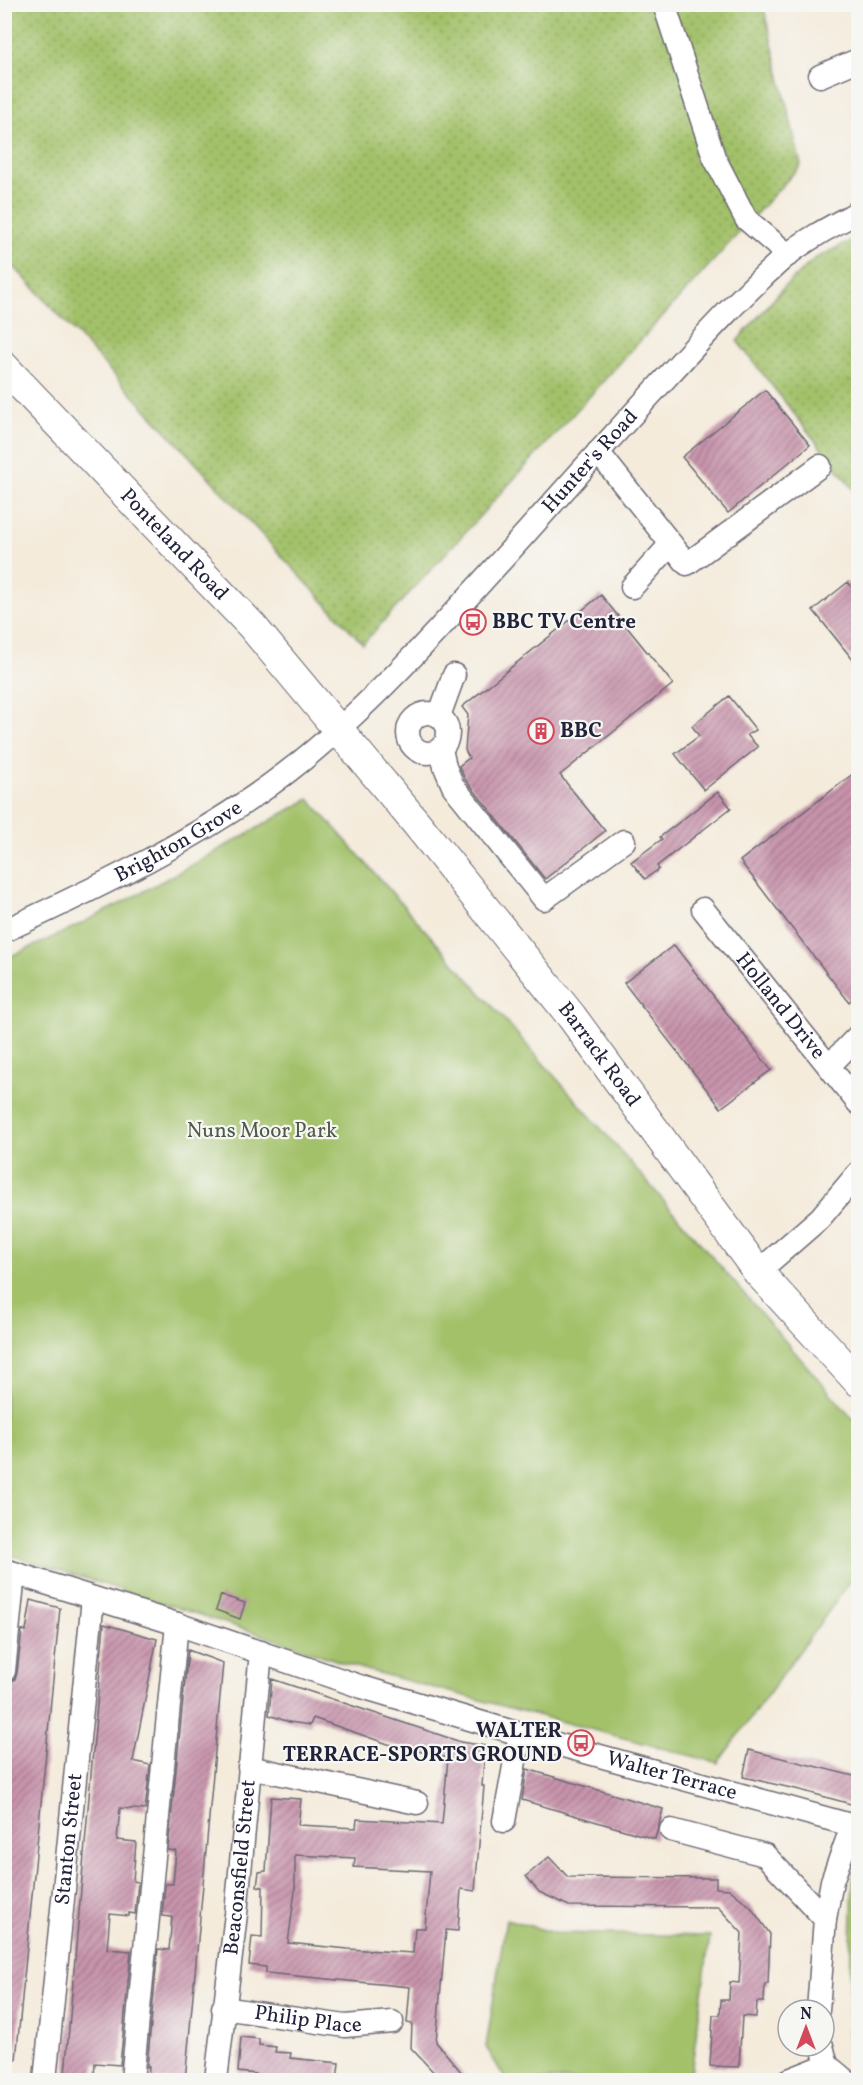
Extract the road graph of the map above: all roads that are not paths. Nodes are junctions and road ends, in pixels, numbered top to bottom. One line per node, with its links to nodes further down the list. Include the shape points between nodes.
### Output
1 (664, 4): 5 (street, via 714,157 746,219)
2 (858, 60): 3 (street)
3 (820, 76)
4 (858, 213): 5 (street, Hunter's Road, via 827,228)
5 (788, 255): 7 (street, Hunter's Road, via 740,299)
6 (4, 367): 13 (main road, Ponteland Road, via 252,626)
7 (598, 452): 9 (street); 13 (street, Hunter's Road, via 415,654)
8 (820, 466): 9 (street, via 687,564)
9 (671, 544): 10 (street)
10 (632, 587)
11 (454, 675): 12 (street)
12 (439, 716): 14 (street, via 447,725 448,738); 14 (street, via 426,713 415,718 408,729 409,741 417,751 430,754)
13 (338, 729): 17 (street, Brighton Grove, via 286,773 227,813 115,877); 22 (main road, Barrack Road, via 572,1017)
14 (441, 749): 15 (street, via 453,786 544,899)
15 (624, 841)
16 (703, 909): 19 (street, Holland Drive)
17 (4, 931)
18 (858, 1036): 19 (street)
19 (829, 1066): 20 (street, Holland Drive)
20 (858, 1103)
21 (858, 1173): 22 (street, via 820,1218)
22 (758, 1272): 23 (main road, Barrack Road)
23 (858, 1381)
24 (9, 1572): 25 (street, Walter Terrace); 28 (street)
25 (93, 1598): 26 (street, Walter Terrace); 41 (street, Stanton Street)
26 (177, 1624): 27 (street, Walter Terrace); 42 (street)
27 (261, 1652): 29 (street, Walter Terrace); 30 (street, Beaconsfield Street)
28 (4, 1671)
29 (520, 1734): 32 (street); 33 (street, Walter Terrace)
30 (249, 1767): 31 (street); 37 (street, Beaconsfield Street)
31 (417, 1803)
32 (504, 1821)
33 (855, 1826): 35 (street, via 832,1881)
34 (671, 1830): 35 (street, via 765,1855)
35 (825, 1919): 36 (street)
36 (819, 1998)
37 (223, 2008): 38 (street, Philip Place, via 345,2026); 43 (street, Beaconsfield Street)
38 (392, 2022)
39 (820, 2058): 44 (street)
40 (827, 2058): 45 (street)
41 (45, 2080)
42 (132, 2080)
43 (216, 2080)
44 (789, 2080)
45 (845, 2080)

